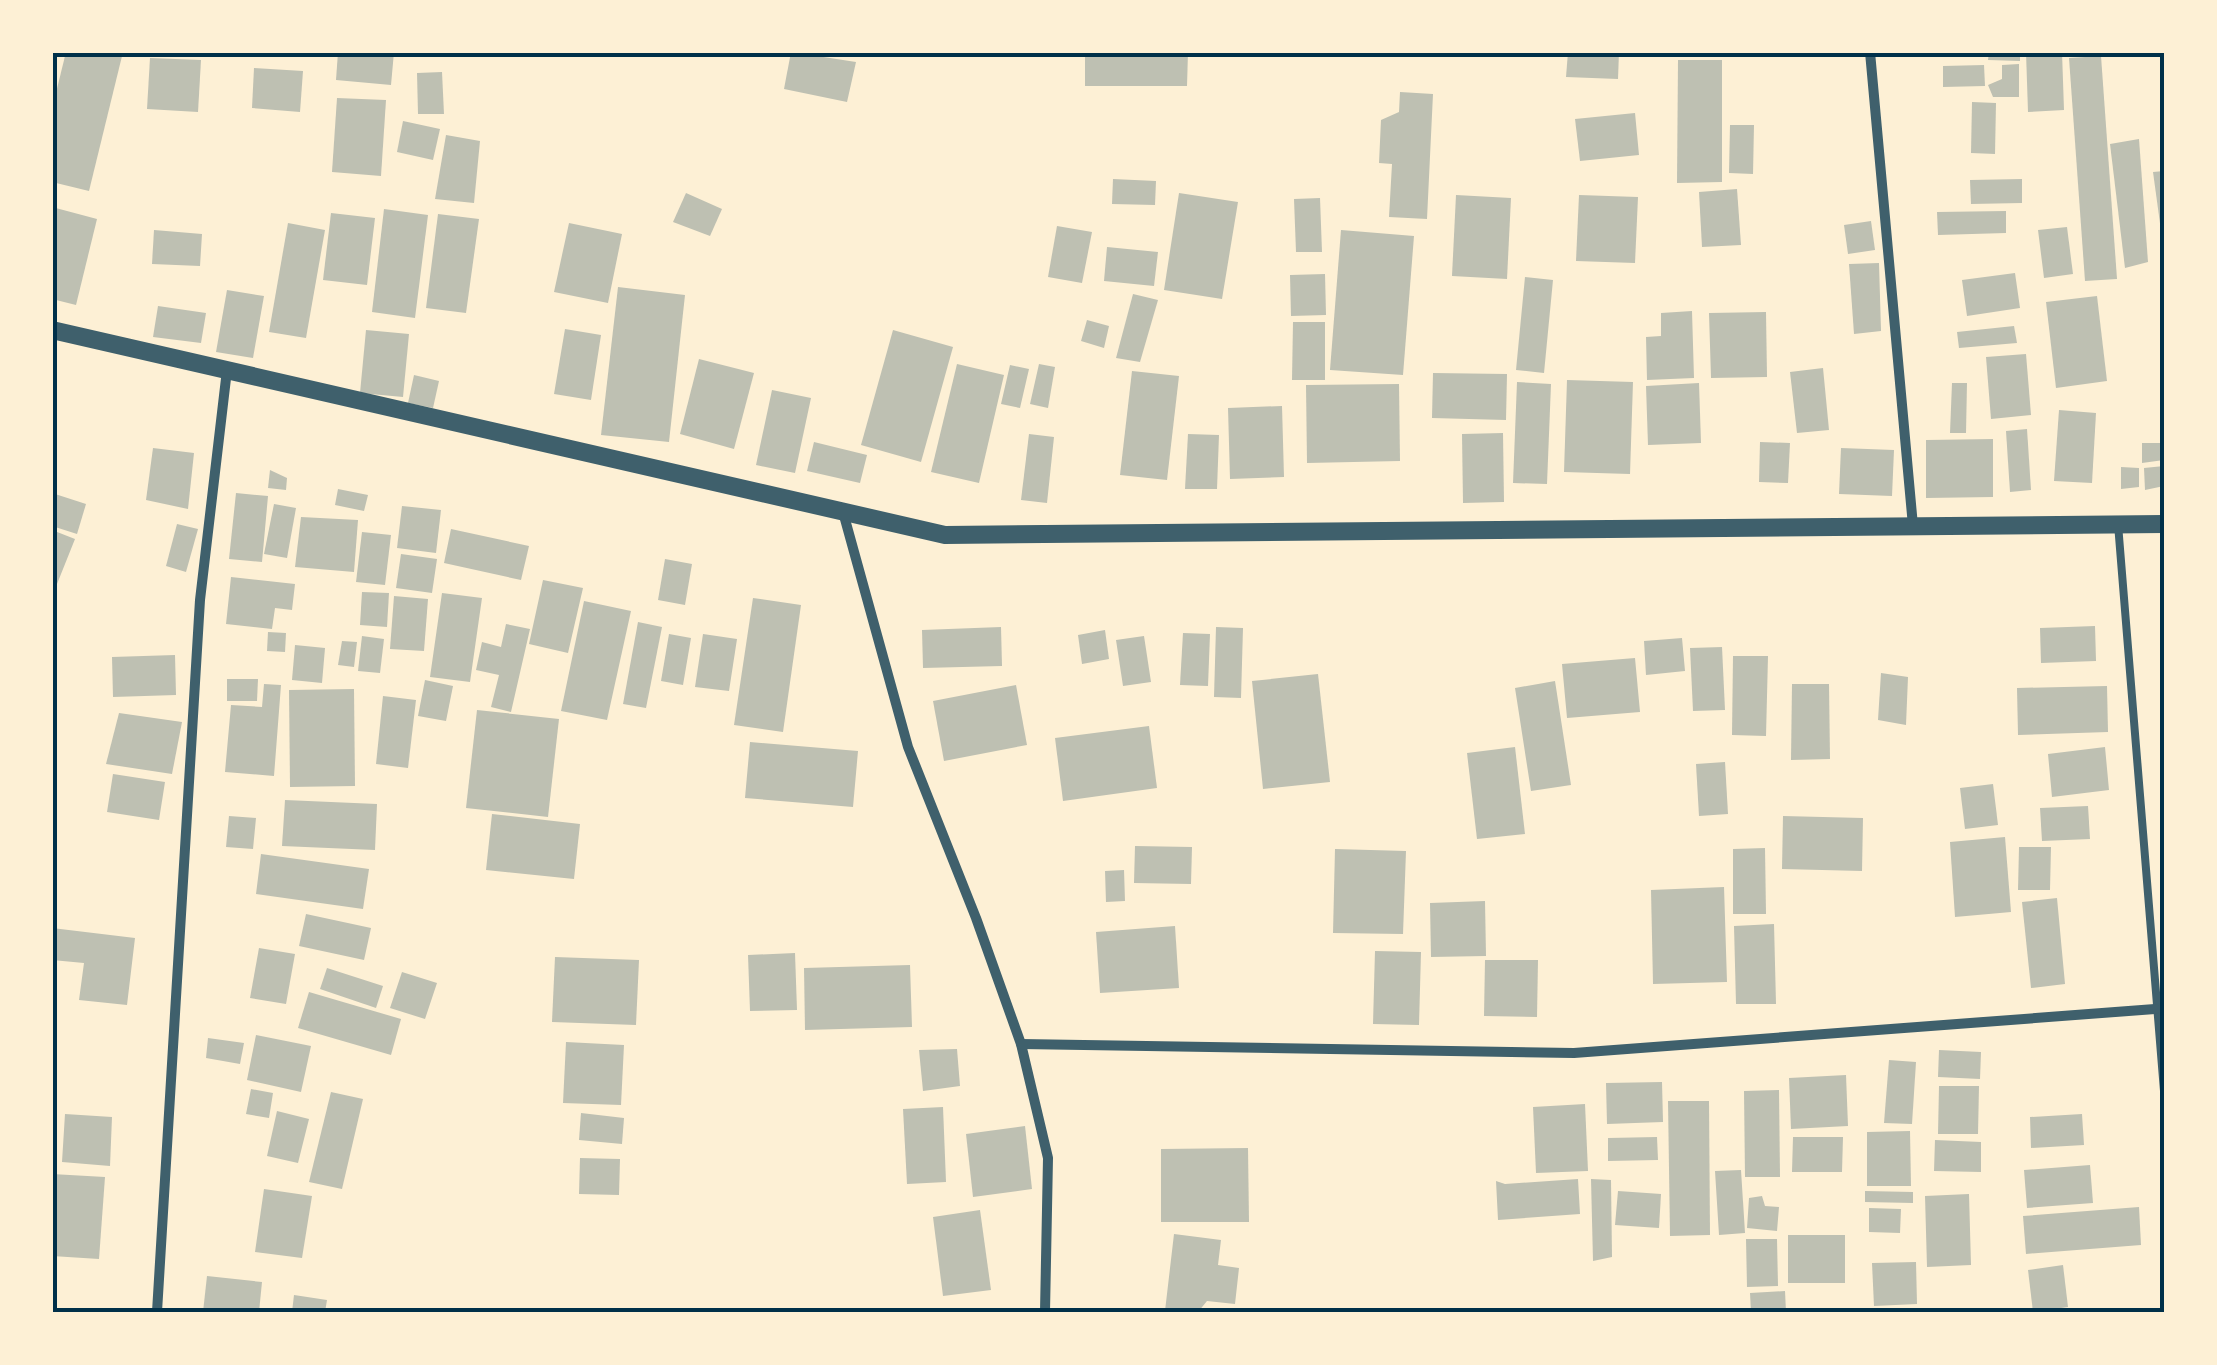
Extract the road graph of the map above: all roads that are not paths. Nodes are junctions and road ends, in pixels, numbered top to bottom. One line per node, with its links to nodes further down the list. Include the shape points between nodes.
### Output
1 (1870, 52): 7 (street)
2 (52, 330): 3 (street)
3 (227, 370): 4 (street); 11 (street, via 200,600)
4 (844, 512): 7 (street, via 946,535); 9 (street, via 908,747)
5 (2118, 524): 6 (street); 7 (street); 8 (lane)
6 (2164, 524)
7 (1913, 526)
8 (2156, 1009): 9 (street, via 1574,1053); 10 (lane)
9 (1021, 1044): 12 (street, via 1048,1158)
10 (2164, 1091)
11 (158, 1312)
12 (1045, 1312)

